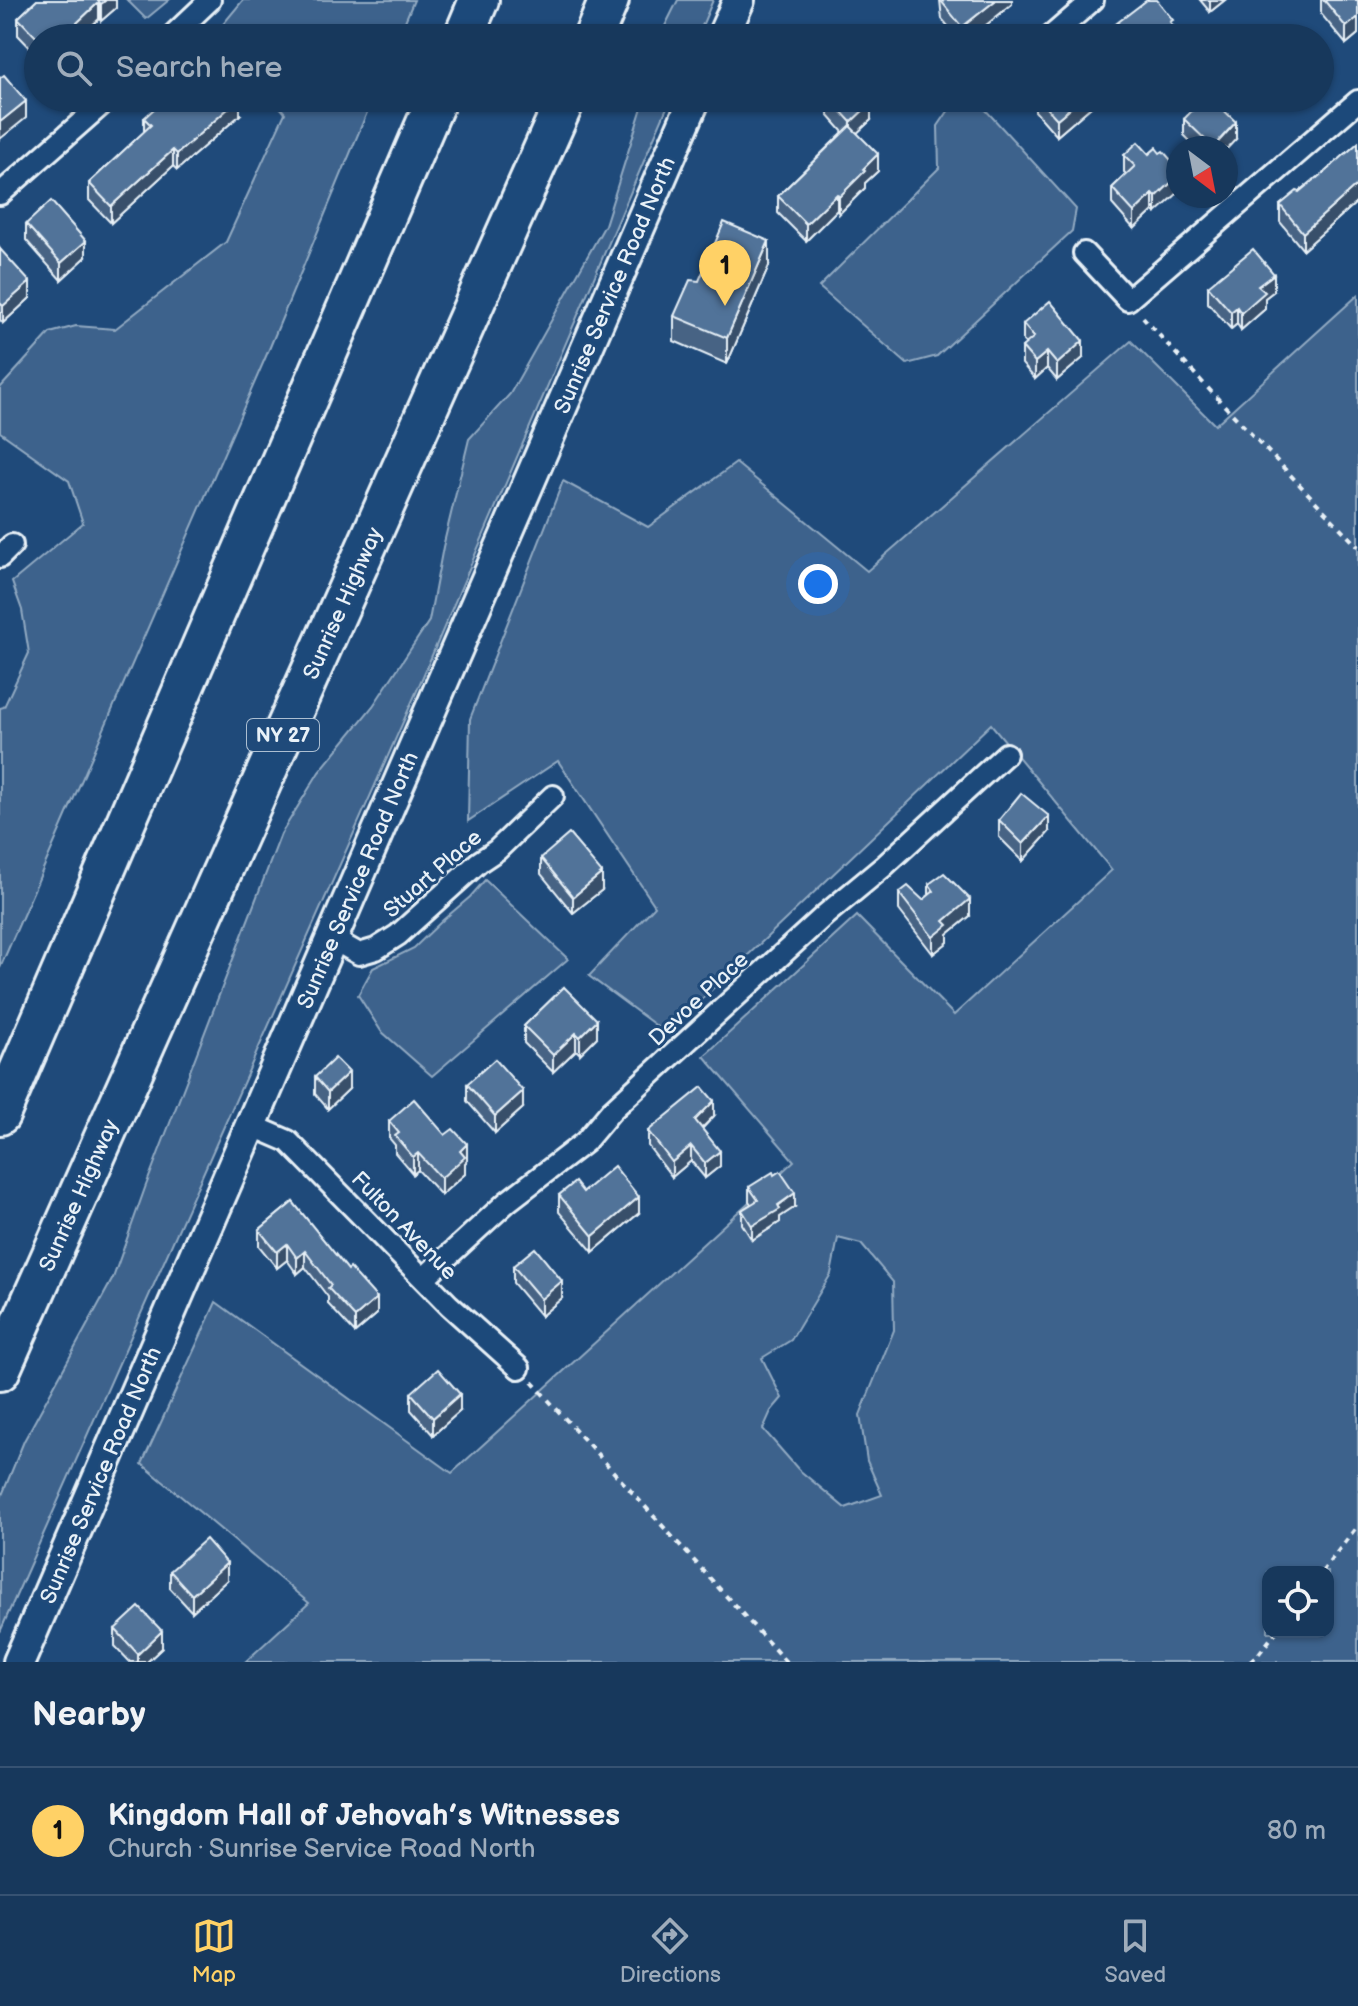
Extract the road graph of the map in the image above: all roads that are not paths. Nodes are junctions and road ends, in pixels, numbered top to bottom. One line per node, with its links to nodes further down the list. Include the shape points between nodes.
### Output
1 (210, 0): 6 (street)
2 (479, 0): 7 (highway)
3 (609, 0): 8 (highway)
4 (739, 0): 9 (street)
5 (1093, 0): 10 (street)
6 (185, 24)
7 (469, 24)
8 (599, 24)
9 (728, 24)
10 (1065, 24)
11 (1358, 101): 17 (street, via 1128,300)
12 (93, 112): 16 (street)
13 (431, 112): 21 (highway)
14 (560, 112): 25 (highway, Sunrise Highway / NY 27)
15 (689, 112): 20 (street, Sunrise Service Road North)
16 (0, 194)
17 (1084, 253)
18 (1006, 754): 23 (street, Devoe Place, via 611,1111 585,1142 507,1202)
19 (553, 796): 20 (street, Stuart Place, via 398,935 359,954)
20 (331, 938): 22 (street, Sunrise Service Road North)
21 (0, 1115)
22 (251, 1125): 23 (street, Fulton Avenue, via 288,1141); 26 (street, Sunrise Service Road North)
23 (424, 1278): 24 (street, Fulton Avenue)
24 (519, 1368)
25 (0, 1371)
26 (19, 1662)

